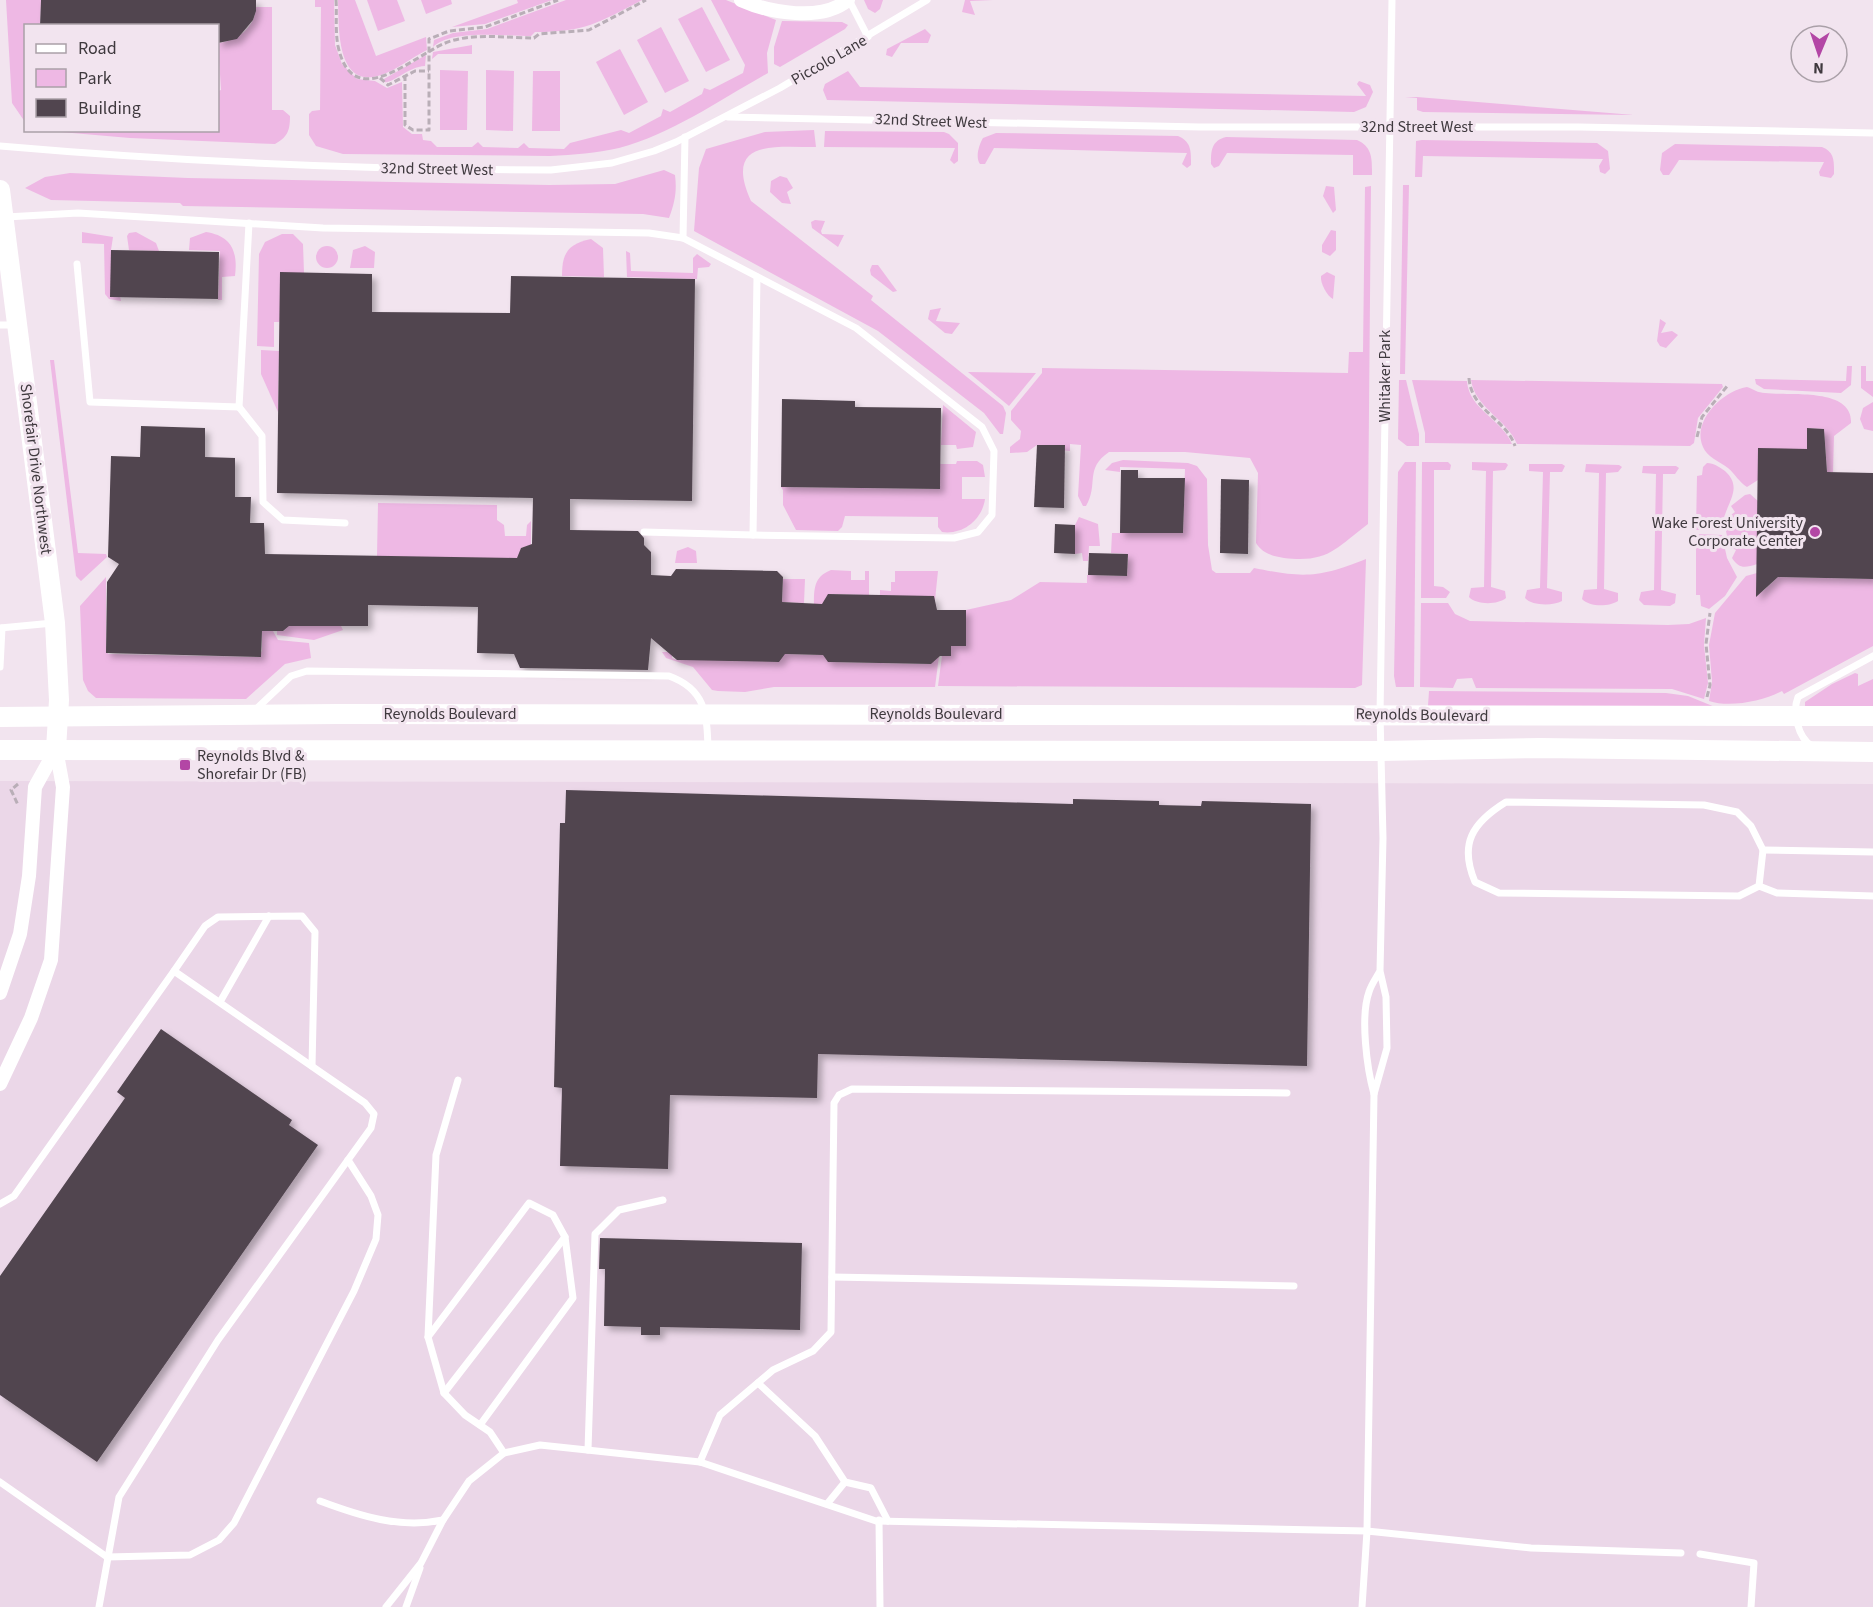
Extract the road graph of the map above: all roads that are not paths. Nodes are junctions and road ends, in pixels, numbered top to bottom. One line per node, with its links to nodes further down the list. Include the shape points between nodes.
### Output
1 (741, 0): 2 (street, via 765,8 811,12 829,11)
2 (849, 0): 5 (lane)
3 (927, 0): 5 (lane, Piccolo Lane)
4 (1392, 0): 7 (lane, Whitaker Park)
5 (868, 37): 6 (lane, Piccolo Lane)
6 (728, 117): 7 (lane, 32nd Street West, via 1188,127); 9 (lane, 32nd Street West)
7 (1390, 127): 8 (lane, 32nd Street West); 28 (lane, Whitaker Park)
8 (1873, 133)
9 (686, 137): 10 (lane, 32nd Street West, via 633,158 551,170 299,166); 14 (lane)
10 (0, 146)
11 (0, 190): 12 (main road, Shorefair Drive Northwest)
12 (4, 218): 13 (lane, via 78,213); 17 (main road, Shorefair Drive Northwest)
13 (249, 223): 14 (lane, via 323,228 650,233); 19 (lane)
14 (683, 238): 16 (lane)
15 (77, 264): 19 (lane, via 90,402)
16 (758, 277): 22 (lane); 22 (lane, via 856,328 982,427 994,451 992,516 978,532 954,538)
17 (6, 279): 18 (main road, Shorefair Drive Northwest)
18 (9, 325): 23 (main road, Shorefair Drive Northwest)
19 (239, 407): 20 (lane, via 262,436 263,502 283,519)
20 (345, 523)
21 (644, 532): 22 (lane)
22 (753, 535)
23 (55, 623): 24 (lane); 29 (main road, Shorefair Drive Northwest)
24 (1, 628): 26 (lane)
25 (1873, 656): 31 (lane, via 1801,694 1795,704)
26 (0, 667)
27 (707, 714): 28 (main road, Reynolds Boulevard); 30 (main road, Reynolds Boulevard); 30 (lane, via 691,687 669,676 307,670 278,686); 36 (lane)
28 (1380, 714): 31 (main road, Reynolds Boulevard); 37 (lane, Whitaker Park)
29 (58, 715): 30 (main road, Reynolds Boulevard); 33 (main road, Reynolds Boulevard); 34 (main road, Shorefair Drive Northwest)
30 (250, 715)
31 (1798, 715): 32 (main road, Reynolds Boulevard); 38 (lane, via 1803,740)
32 (1873, 716)
33 (0, 717)
34 (56, 749): 35 (main road, Reynolds Boulevard); 36 (main road, Reynolds Boulevard); 47 (street, Shorefair Drive Northwest, via 35,787 29,876 20,934); 51 (street, Shorefair Drive Northwest, via 63,787 51,960 31,1018)
35 (0, 750)
36 (708, 751): 37 (main road, Reynolds Boulevard)
37 (1380, 751): 38 (main road, Reynolds Boulevard); 46 (lane, Whitaker Park)
38 (1822, 751): 39 (main road, Reynolds Boulevard)
39 (1873, 752)
40 (1763, 850): 41 (lane); 42 (lane); 42 (lane, via 1751,826 1737,812 1704,805 1506,802 1480,822 1469,838 1468,863 1476,882 1499,893 1739,896)
41 (1873, 852)
42 (1759, 886): 43 (lane, via 1777,893)
43 (1873, 896)
44 (269, 916): 45 (lane, via 218,917 205,926); 48 (lane); 49 (lane, via 302,916 315,932)
45 (174, 971): 48 (lane); 56 (lane, via 14,1196)
46 (1380, 971): 53 (lane, via 1386,997 1387,1048); 53 (lane, via 1368,993 1366,1063)
47 (0, 993)
48 (220, 1002): 49 (lane)
49 (312, 1066): 54 (lane, via 365,1102 374,1113 371,1128)
50 (458, 1080): 60 (lane, via 436,1155)
51 (0, 1084)
52 (1287, 1093): 58 (lane, via 852,1089 839,1095 834,1103)
53 (1374, 1094): 73 (lane)
54 (348, 1160): 76 (lane, via 218,1340 118,1497); 76 (lane, via 378,1215 376,1239 354,1291 234,1523 219,1540 190,1555)
55 (663, 1200): 64 (lane, via 619,1210 594,1234)
56 (0, 1204)
57 (565, 1236): 60 (lane, via 553,1215 529,1203); 62 (lane); 63 (lane, via 573,1298)
58 (832, 1276): 59 (lane); 61 (lane, via 831,1332 813,1351 773,1370)
59 (1294, 1286)
60 (428, 1337): 62 (lane)
61 (758, 1383): 66 (lane, via 720,1415); 68 (lane, via 815,1436)
62 (444, 1393): 63 (lane)
63 (480, 1425): 65 (lane, via 490,1432)
64 (588, 1450): 65 (lane, via 540,1445); 66 (lane)
65 (504, 1453): 71 (lane, via 469,1481)
66 (700, 1462): 70 (lane)
67 (0, 1482): 76 (lane)
68 (845, 1482): 70 (lane); 72 (lane, via 871,1488)
69 (320, 1501): 71 (lane, via 360,1516 418,1526)
70 (827, 1504): 72 (lane)
71 (443, 1520): 77 (lane)
72 (883, 1521): 73 (lane); 81 (lane)
73 (1367, 1531): 74 (lane, via 1531,1548); 82 (lane)
74 (1681, 1553)
75 (1700, 1554): 83 (lane, via 1754,1563)
76 (107, 1557): 78 (lane)
77 (421, 1563): 79 (lane); 80 (lane)
78 (99, 1607)
79 (386, 1607)
80 (406, 1607)
81 (880, 1607)
82 (1362, 1607)
83 (1752, 1607)

